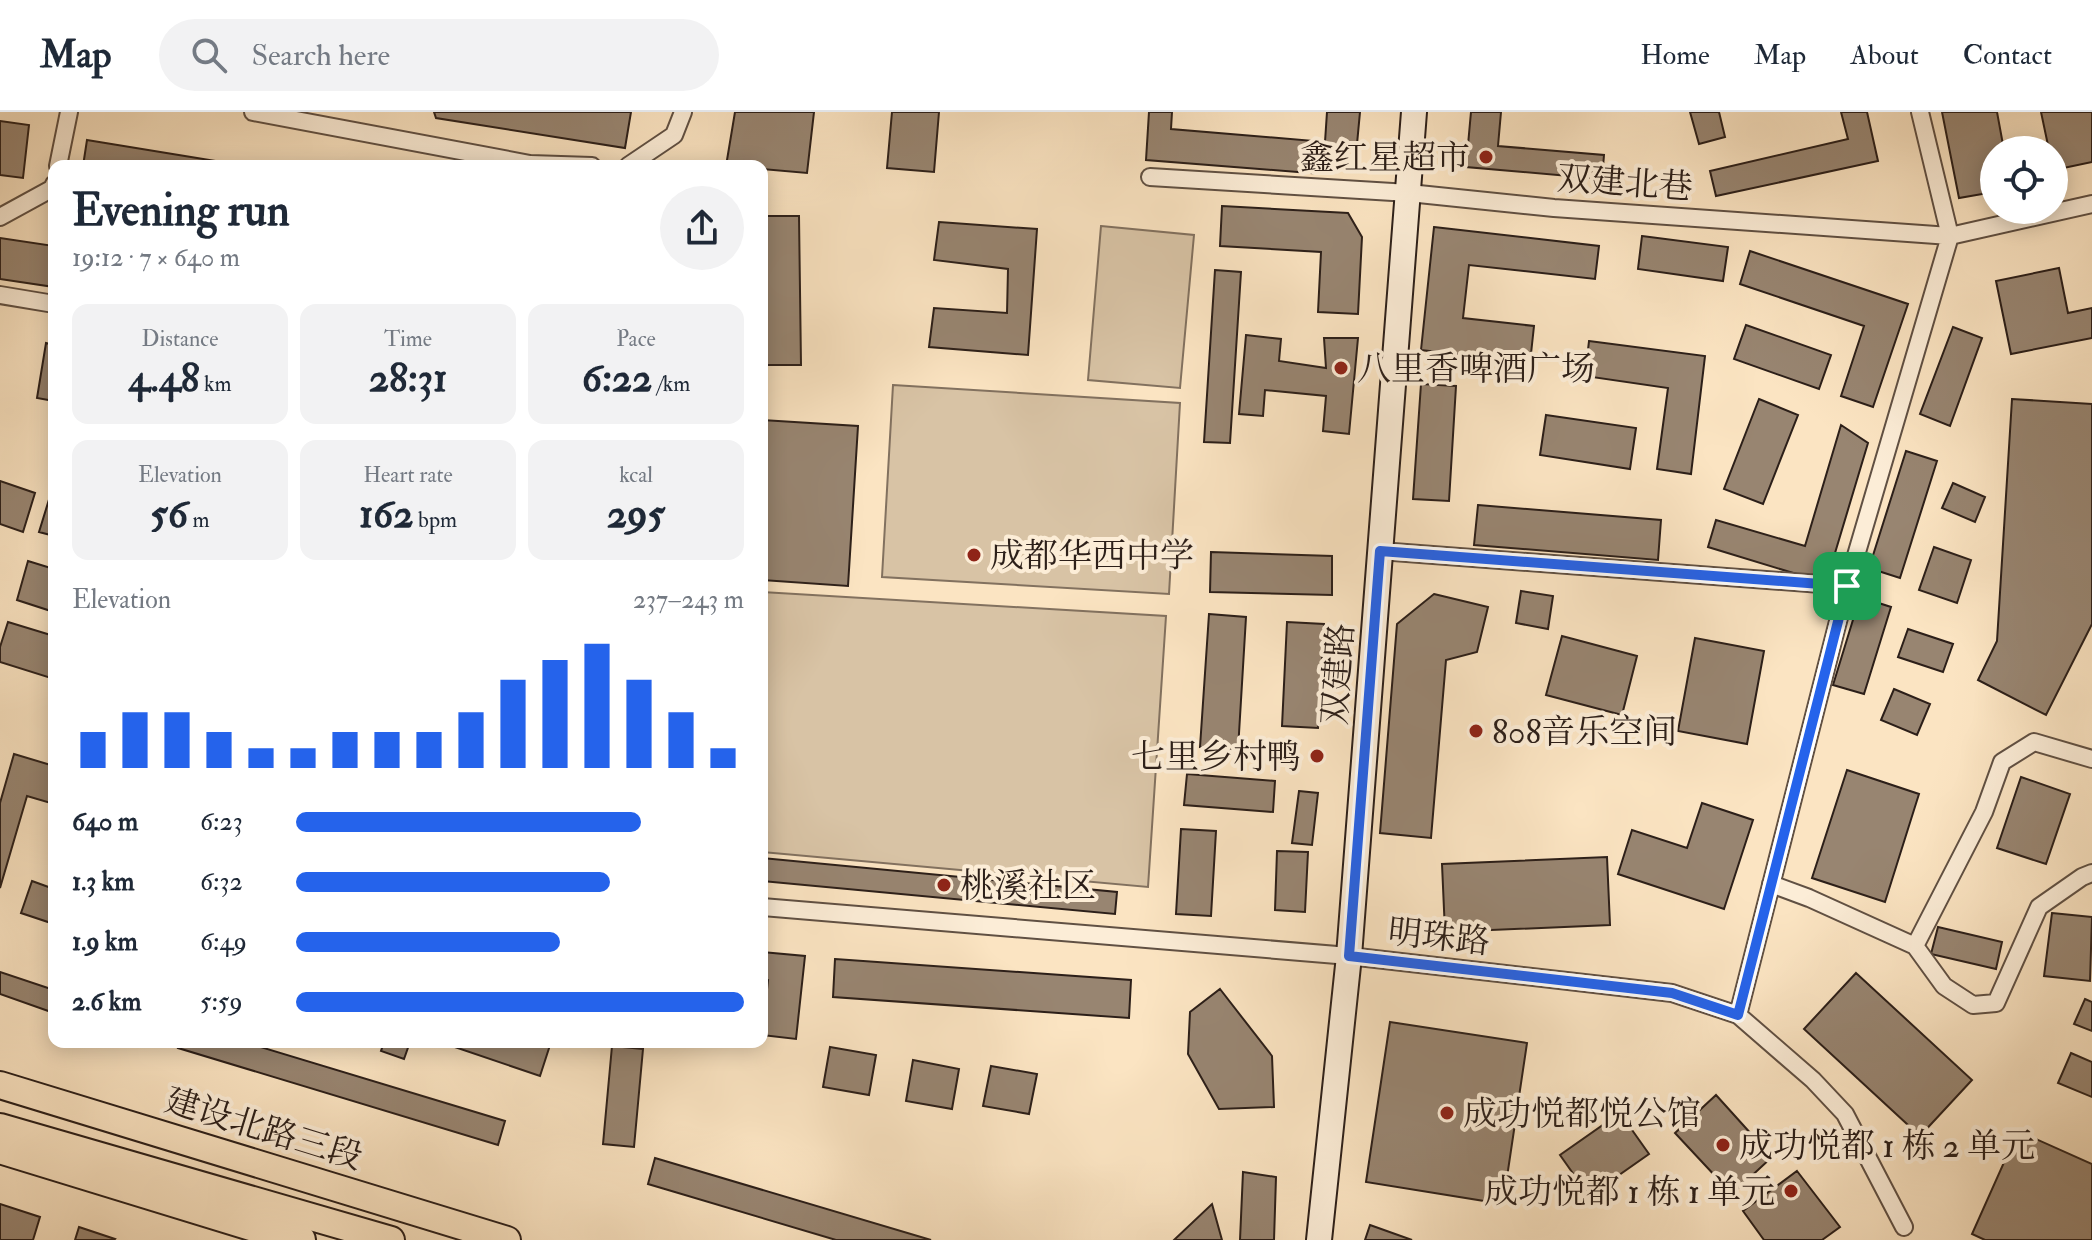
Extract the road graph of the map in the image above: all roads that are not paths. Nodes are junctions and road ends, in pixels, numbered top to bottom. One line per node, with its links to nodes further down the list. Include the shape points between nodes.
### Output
1 (69, 112): 6 (street)
2 (253, 112): 7 (street)
3 (683, 112): 8 (street, via 674,135)
4 (1414, 112): 11 (street, 双建路)
5 (1920, 112): 14 (street)
6 (59, 160)
7 (509, 160)
8 (637, 160)
9 (1150, 177): 11 (street, 双建北巷)
10 (48, 191): 13 (street)
11 (1409, 193): 14 (street, 双建北巷); 17 (street, 双建路)
12 (2092, 204): 14 (street, 双建北巷)
13 (0, 217)
14 (1950, 236): 18 (street)
15 (0, 295): 16 (street)
16 (48, 303)
17 (1380, 551): 18 (street); 24 (street, 双建路)
18 (1847, 586): 21 (street)
19 (2092, 759): 23 (street, via 2034,742 2002,762 1984,812)
20 (2092, 873): 23 (street, via 2039,907 1996,1003 1973,1005 1944,986)
21 (1771, 884): 23 (street); 25 (street)
22 (768, 908): 24 (street, 明珠路)
23 (1915, 946)
24 (1349, 956): 25 (street, 明珠路, via 1672,993); 33 (street, 双建路)
25 (1738, 1015): 29 (street, 明珠路, via 1845,1114)
26 (0, 1085): 32 (main road, 建设北路三段)
27 (0, 1127): 31 (main road, 建设北路三段)
28 (0, 1148): 30 (highway)
29 (1904, 1227)
30 (300, 1240)
31 (391, 1240)
32 (507, 1240)
33 (1319, 1240)

